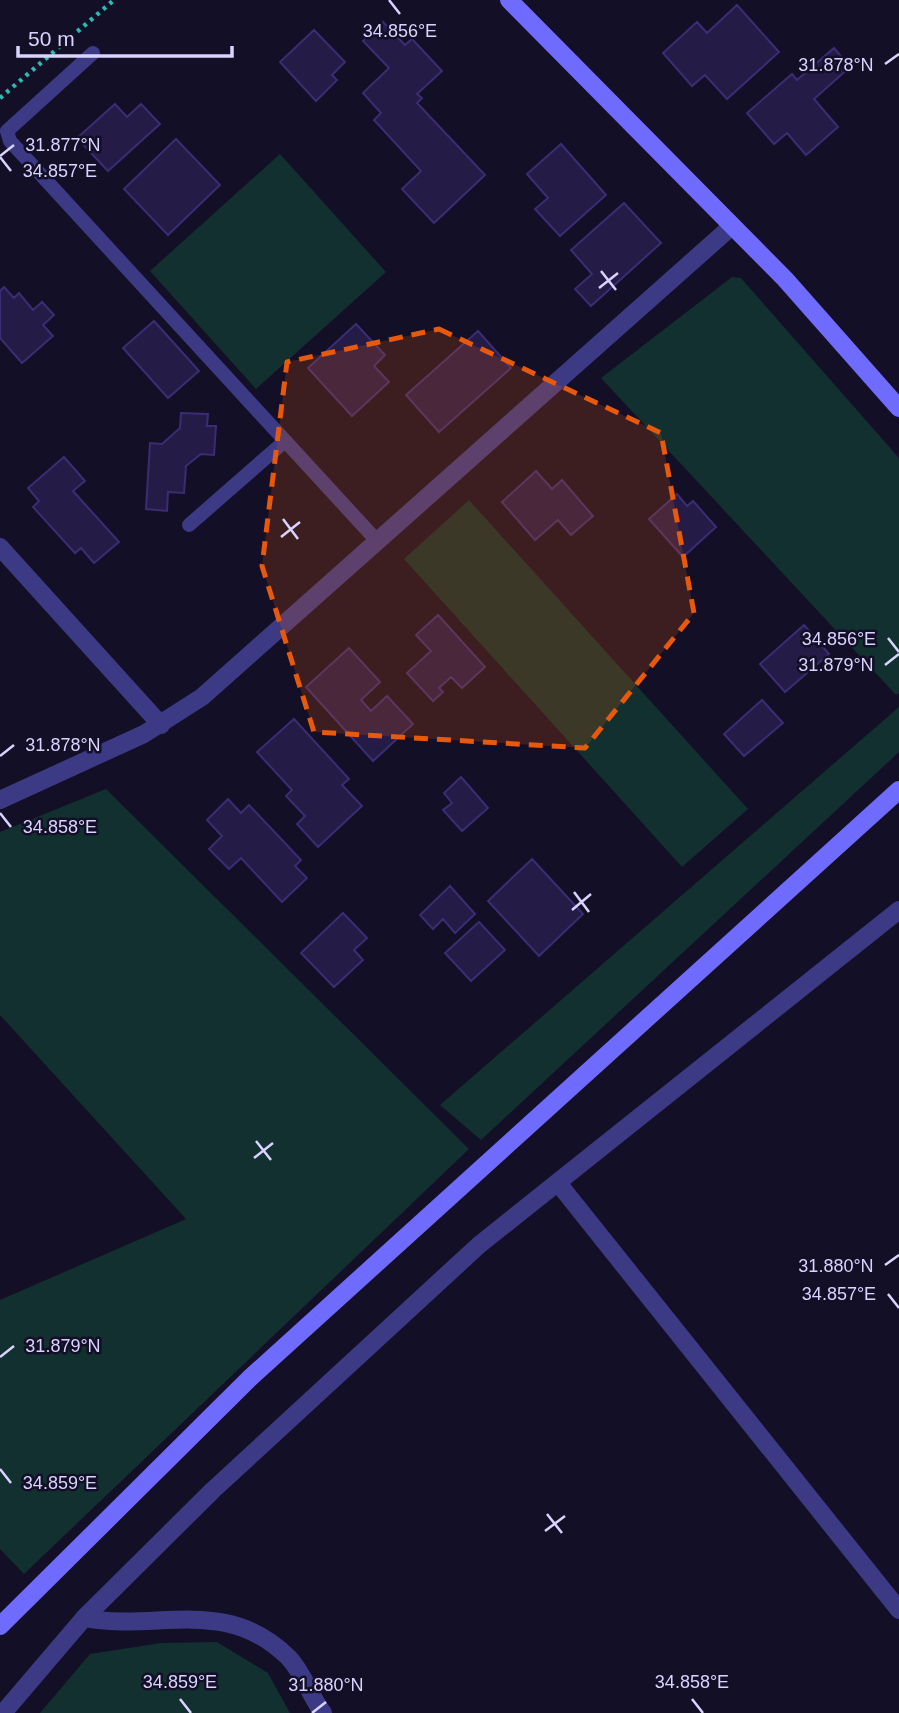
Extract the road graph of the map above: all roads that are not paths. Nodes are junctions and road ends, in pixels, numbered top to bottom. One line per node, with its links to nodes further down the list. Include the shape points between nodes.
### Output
1 (509, 0): 3 (main road)
2 (93, 53): 5 (lane, via 7,131 10,141)
3 (732, 226): 4 (main road, via 820,316); 7 (street)
4 (899, 408)
5 (285, 442): 6 (lane); 7 (lane)
6 (190, 524)
7 (378, 542): 9 (street, via 227,677)
8 (0, 547): 9 (street)
9 (161, 725): 11 (street)
10 (899, 790): 16 (main road, via 251,1377)
11 (0, 800)
12 (899, 910): 13 (street)
13 (558, 1183): 14 (street); 15 (street, via 479,1245 213,1490)
14 (899, 1610)
15 (84, 1618): 17 (street); 18 (street, via 104,1622 207,1618 257,1633 290,1659)
16 (0, 1626)
17 (3, 1713)
18 (323, 1713)

